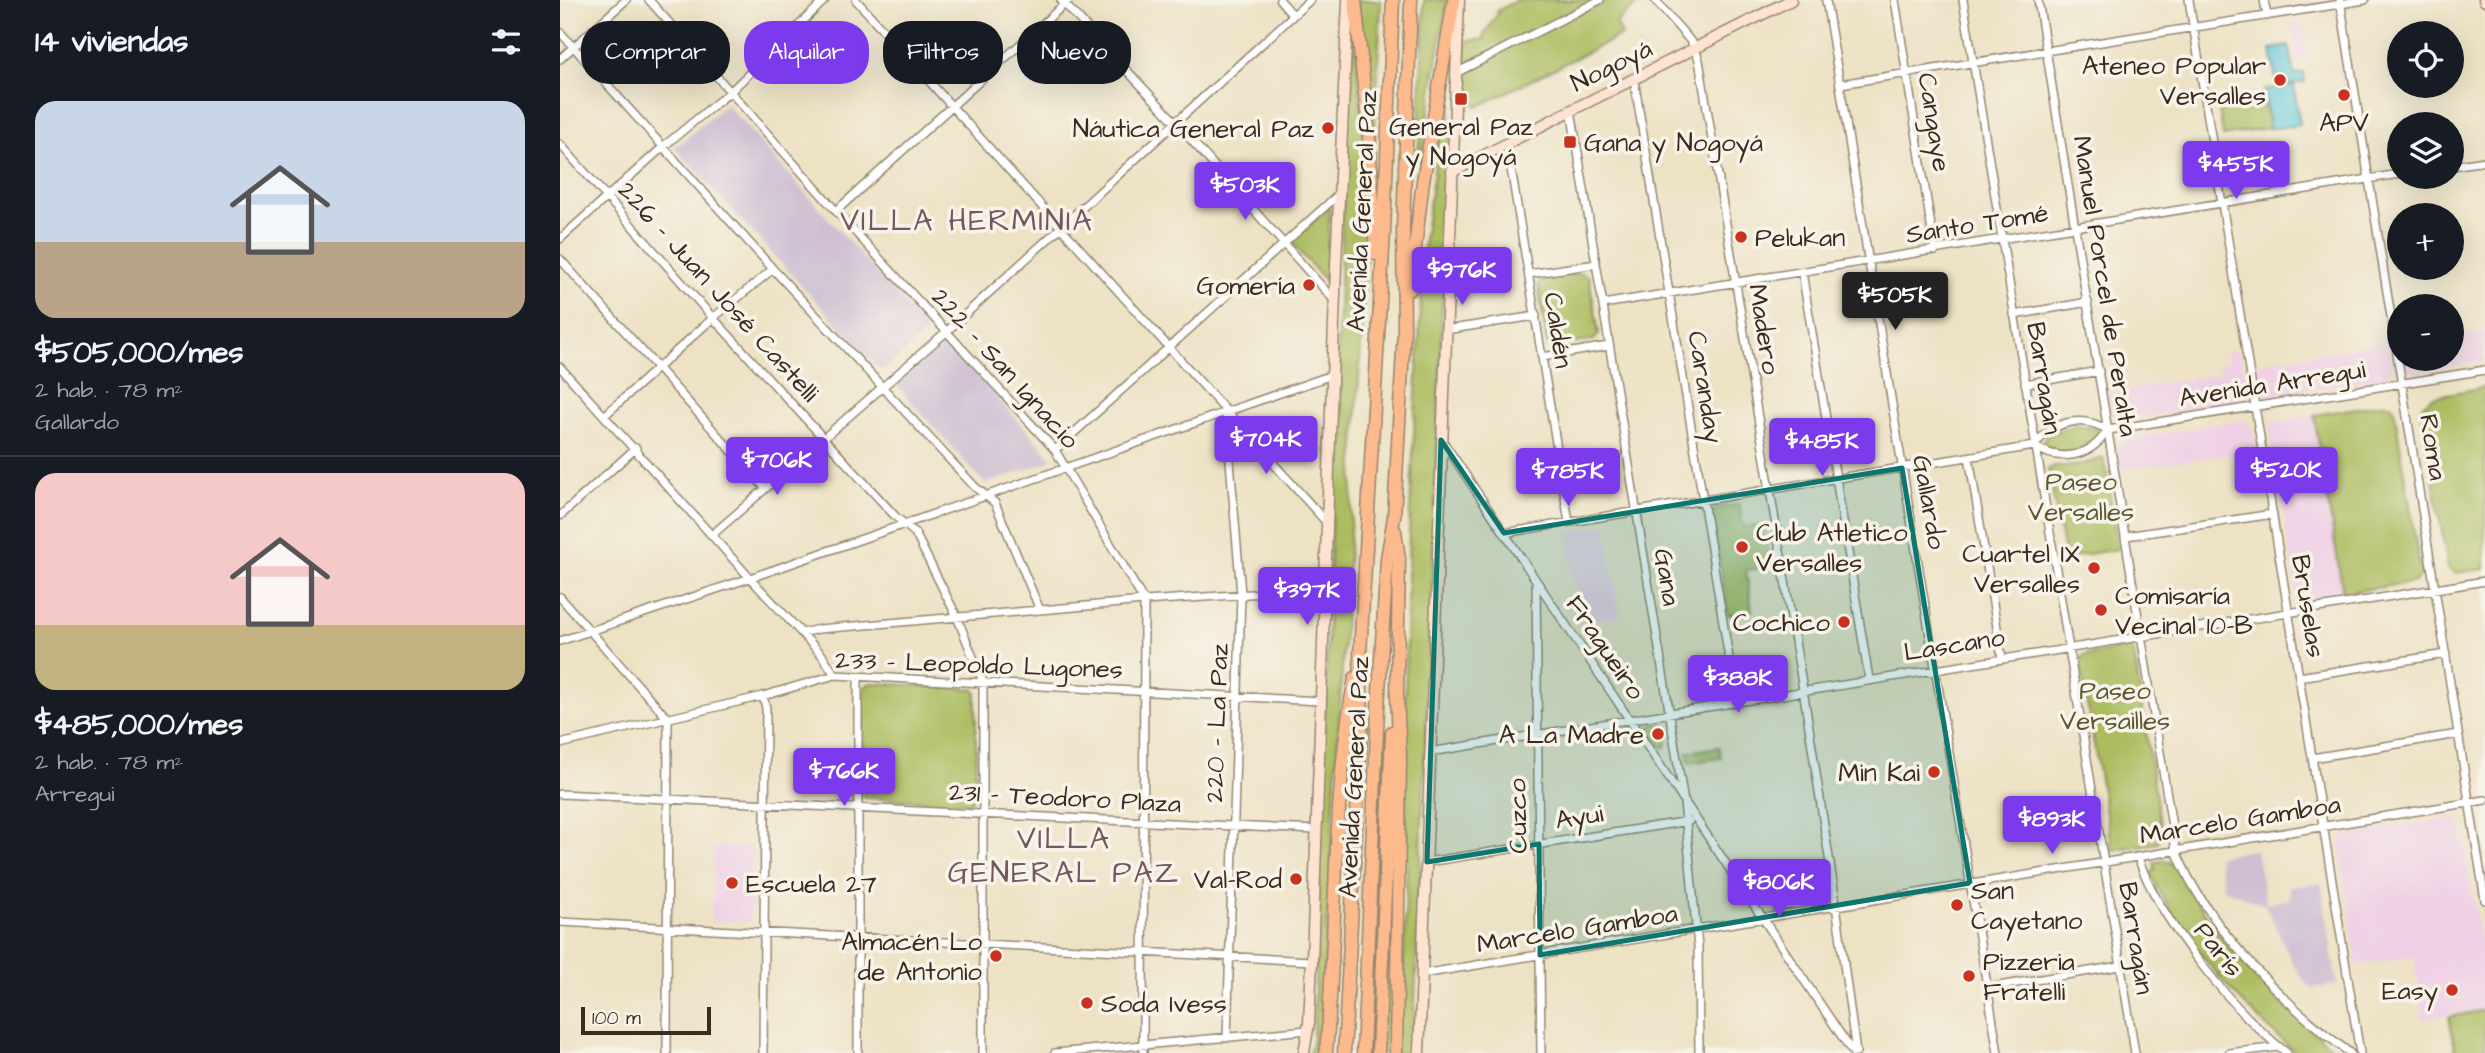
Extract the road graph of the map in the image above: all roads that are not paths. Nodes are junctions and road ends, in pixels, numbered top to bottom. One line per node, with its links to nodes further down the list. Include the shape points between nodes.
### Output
1 (626, 0): 28 (street)
2 (649, 0): 37 (street, 222 - San Ignacio)
3 (825, 0): 37 (street)
4 (856, 0): 38 (street)
5 (1280, 0): 24 (street)
6 (1310, 0): 24 (street)
7 (1348, 0): 49 (street)
8 (1355, 0): 73 (highway, via 1374,202)
9 (1393, 0): 73 (highway, Avenida General Paz)
10 (1411, 0): 75 (highway, Avenida General Paz)
11 (1456, 0): 33 (street); 75 (highway, via 1425,168)
12 (1600, 0): 33 (street)
13 (1655, 0): 29 (street, Madero)
14 (1791, 0): 29 (street, Nogoyá)
15 (1826, 0): 36 (street, Gallardo)
16 (1895, 0): 34 (street, Cangaye)
17 (1963, 0): 32 (street, Barragán)
18 (2038, 0): 30 (street, Manuel Porcel de Peralta)
19 (2189, 0): 26 (street, Bruselas)
20 (2264, 0): 25 (street)
21 (2365, 0): 23 (street)
22 (1065, 1): 38 (street); 40 (street)
23 (2341, 2): 25 (street); 48 (street, Roma)
24 (1293, 15): 40 (street)
25 (2267, 16): 26 (street)
26 (2193, 28): 30 (street); 51 (street, Bruselas)
27 (560, 32): 28 (street)
28 (574, 47): 31 (street); 43 (street)
29 (1695, 48): 35 (street, Nogoyá); 65 (street, Madero)
30 (2046, 51): 32 (street); 54 (street, Manuel Porcel de Peralta)
31 (560, 59)
32 (1973, 63): 34 (street); 56 (street, Barragán)
33 (1456, 73): 46 (street)
34 (1906, 74): 36 (street); 58 (street, Cangaye)
35 (1634, 79): 39 (street, Nogoyá); 66 (street, Caranday)
36 (1840, 85): 60 (street, Gallardo)
37 (731, 91): 43 (street); 52 (street, 222 - San Ignacio)
38 (952, 106): 52 (street); 53 (street)
39 (1571, 110): 42 (street, Nogoyá); 61 (street, Gana)
40 (1176, 123): 53 (street); 57 (street)
41 (560, 144): 50 (street, 226 - Juan José Castelli)
42 (1507, 144): 46 (street, Nogoyá); 64 (street, Caldén)
43 (664, 146): 50 (street); 62 (street)
44 (2485, 161): 45 (street)
45 (2464, 164)
46 (1452, 173): 74 (street)
47 (2387, 176): 48 (street, Santo Tomé)
48 (2370, 179): 51 (street, Santo Tomé); 86 (street, Roma)
49 (1339, 194): 57 (street); 67 (street)
50 (606, 197): 55 (street); 72 (street, 226 - Juan José Castelli)
51 (2222, 204): 54 (street, Santo Tomé); 89 (street, Bruselas)
52 (836, 211): 76 (street, 222 - San Ignacio)
53 (1060, 228): 76 (street); 78 (street)
54 (2076, 228): 56 (street, Santo Tomé); 68 (street, Manuel Porcel de Peralta)
55 (560, 239)
56 (2002, 240): 58 (street, Santo Tomé); 70 (street, Barragán)
57 (1283, 243): 67 (street); 78 (street)
58 (1935, 251): 60 (street, Santo Tomé)
59 (560, 259): 81 (street)
60 (1869, 261): 63 (street, Santo Tomé); 100 (street, Gallardo)
61 (1596, 264): 64 (street); 69 (street, Gana)
62 (773, 269): 72 (street); 88 (street)
63 (1802, 272): 65 (street, Santo Tomé); 101 (street)
64 (1529, 274): 71 (street, Caldén)
65 (1737, 282): 66 (street, Santo Tomé); 103 (street, Madero)
66 (1669, 293): 69 (street, Santo Tomé); 105 (street, Caranday)
67 (1335, 301): 84 (street)
68 (2088, 302): 70 (street); 83 (street, Manuel Porcel de Peralta)
69 (1603, 304): 77 (street, Gana)
70 (2014, 315): 87 (street, Barragán)
71 (1535, 316): 74 (street); 79 (street, Caldén)
72 (713, 318): 81 (street); 93 (street, 226 - Juan José Castelli)
73 (1379, 322): 132 (highway, Avenida General Paz)
74 (1445, 330): 94 (street)
75 (1404, 331): 109 (highway, Avenida General Paz)
76 (946, 332): 88 (street); 97 (street, 222 - San Ignacio)
77 (1609, 346): 79 (street); 106 (street, Gana)
78 (1168, 347): 90 (street); 97 (street)
79 (1542, 357): 110 (street, Caldén)
80 (560, 367): 85 (street)
81 (659, 368): 91 (street); 102 (street)
82 (2485, 370): 86 (street, Avenida Arregui)
83 (2099, 371): 87 (street); 92 (street, Manuel Porcel de Peralta)
84 (1332, 375): 90 (street); 112 (street)
85 (563, 376): 91 (street)
86 (2403, 383): 89 (street, Avenida Arregui); 120 (street, Roma)
87 (2025, 384): 95 (street, Barragán)
88 (883, 387): 93 (street); 104 (street)
89 (2255, 407): 92 (street, Avenida Arregui); 107 (street, Bruselas)
90 (1226, 411): 99 (street); 112 (street); 121 (street, 220 - La Paz)
91 (604, 416): 96 (street)
92 (2108, 430): 95 (street, Avenida Arregui, via 2091,422 2073,421 2047,432); 95 (street, via 2092,447 2071,456); 115 (street, Manuel Porcel de Peralta)
93 (823, 438): 102 (street); 111 (street, 226 - Juan José Castelli)
94 (1441, 440): 113 (street, Fragueiro); 154 (street)
95 (2034, 446): 98 (street); 131 (street, Barragán)
96 (635, 448): 108 (street); 114 (street)
97 (1055, 450): 99 (street, 222 - San Ignacio)
98 (1969, 457): 100 (street); 134 (street)
99 (1067, 468): 104 (street); 123 (street, 222 - San Ignacio)
100 (1902, 468): 101 (street); 135 (street, Gallardo)
101 (1836, 478): 103 (street); 139 (street)
102 (765, 488): 114 (street)
103 (1770, 489): 105 (street); 141 (street, Madero)
104 (986, 496): 111 (street); 124 (street, via 995,503)
105 (1703, 500): 106 (street); 147 (street, Caranday)
106 (1636, 511): 110 (street); 148 (street, Gana)
107 (2273, 514): 115 (street); 125 (street, Bruselas)
108 (560, 516)
109 (1394, 517): 143 (highway, via 1399,559); 204 (highway, Avenida General Paz, via 1378,709)
110 (1569, 522): 113 (street)
111 (906, 523): 116 (street); 126 (street, 226 - Juan José Castelli)
112 (1327, 523): 119 (street)
113 (1504, 533): 117 (street, Fragueiro)
114 (712, 535): 116 (street)
115 (2126, 536): 129 (street, Manuel Porcel de Peralta)
116 (750, 578): 127 (street); 128 (street)
117 (1535, 579): 150 (street, Fragueiro); 151 (street, Cuzco)
118 (2485, 581): 120 (street, Lascano)
119 (1324, 589): 121 (street); 146 (street)
120 (2435, 589): 125 (street, Lascano); 133 (street, Roma)
121 (1241, 594): 123 (street); 145 (street, 220 - La Paz)
122 (560, 597): 127 (street)
123 (1144, 601): 124 (street); 142 (street)
124 (1040, 610): 126 (street)
125 (2289, 612): 129 (street, Lascano); 138 (street, Bruselas)
126 (957, 617): 128 (street); 140 (street, 226 - Juan José Castelli)
127 (591, 631): 130 (street); 149 (street)
128 (802, 633): 136 (street)
129 (2141, 636): 131 (street, Lascano); 171 (street, Manuel Porcel de Peralta)
130 (560, 641)
131 (2068, 648): 134 (street, Lascano); 174 (street, Barragán)
132 (1360, 654): 196 (highway, via 1347,718); 203 (highway, Avenida General Paz, via 1362,719)
133 (2446, 654): 138 (street); 152 (street, Roma)
134 (2002, 658): 135 (street, Lascano)
135 (1936, 669): 139 (street, Lascano); 175 (street, Gallardo)
136 (835, 675): 137 (street, 233 - Leopoldo Lugones); 144 (street, 233 - Leopoldo Lugones)
137 (858, 676): 140 (street, 233 - Leopoldo Lugones); 162 (street)
138 (2299, 677): 155 (street, Bruselas)
139 (1869, 679): 141 (street, Lascano)
140 (983, 682): 142 (street, 233 - Leopoldo Lugones); 163 (street, 226 - Juan José Castelli)
141 (1803, 690): 147 (street, Lascano); 177 (street, Madero)
142 (1144, 692): 145 (street, 233 - Leopoldo Lugones); 166 (street)
143 (1397, 695): 205 (highway, via 1391,737); 206 (highway)
144 (763, 696): 149 (street, 233 - Leopoldo Lugones); 161 (street)
145 (1238, 696): 146 (street, 233 - Leopoldo Lugones); 167 (street, 220 - La Paz)
146 (1320, 701): 169 (street)
147 (1736, 701): 148 (street, Lascano)
148 (1669, 712): 150 (street, Lascano); 159 (street, Gana)
149 (668, 719): 153 (street, 233 - Leopoldo Lugones); 157 (street)
150 (1629, 719): 151 (street, Lascano); 159 (street, Fragueiro)
151 (1538, 734): 154 (street, Lascano); 170 (street, Cuzco)
152 (2458, 734): 155 (street); 160 (street, Roma)
153 (560, 744)
154 (1430, 752): 173 (street)
155 (2312, 758): 168 (street, Bruselas)
156 (560, 794): 157 (street, 231 - Teodoro Plaza)
157 (668, 799): 161 (street, 231 - Teodoro Plaza); 180 (street)
158 (2485, 800): 160 (street, Marcelo Gamboa)
159 (1684, 802): 164 (street, Gana); 165 (street, Fragueiro)
160 (2470, 803): 168 (street, Marcelo Gamboa); 176 (street, Roma)
161 (765, 804): 162 (street, 231 - Teodoro Plaza); 182 (street)
162 (858, 808): 163 (street, 231 - Teodoro Plaza); 183 (street)
163 (984, 814): 166 (street, 231 - Teodoro Plaza); 184 (street, 226 - Juan José Castelli)
164 (1685, 821): 165 (street, Ayui); 170 (street, Ayui); 181 (street, Gana)
165 (1697, 821): 178 (street, Fragueiro)
166 (1144, 822): 167 (street, 231 - Teodoro Plaza); 185 (street)
167 (1234, 826): 169 (street, 231 - Teodoro Plaza); 187 (street, 220 - La Paz)
168 (2323, 827): 171 (street, Marcelo Gamboa); 216 (street, Bruselas)
169 (1316, 830): 188 (street)
170 (1539, 844): 173 (street, Ayui); 186 (street, Cuzco)
171 (2176, 851): 172 (street, Marcelo Gamboa); 215 (street, Manuel Porcel de Peralta, via 2205,905 2261,974 2294,1009)
172 (2138, 857): 174 (street, Marcelo Gamboa); 194 (street, París, via 2154,893 2193,952)
173 (1427, 862): 190 (street)
174 (2104, 863): 175 (street, Marcelo Gamboa); 189 (street, Barragán)
175 (1970, 883): 177 (street, Marcelo Gamboa); 191 (street, Gallardo)
176 (2485, 900)
177 (1836, 907): 178 (street, Marcelo Gamboa); 210 (street, Madero)
178 (1762, 919): 181 (street, Marcelo Gamboa); 210 (street, Fragueiro)
179 (560, 922): 180 (street)
180 (668, 929): 182 (street); 197 (street)
181 (1696, 930): 186 (street, Marcelo Gamboa); 209 (street, Gana)
182 (764, 934): 183 (street); 198 (street)
183 (857, 939): 184 (street); 199 (street)
184 (984, 944): 185 (street); 200 (street, 226 - Juan José Castelli)
185 (1143, 953): 187 (street); 195 (street)
186 (1540, 955): 190 (street, Marcelo Gamboa); 208 (street, Cuzco)
187 (1230, 957): 188 (street); 193 (street, 220 - La Paz)
188 (1312, 961): 192 (street)
189 (2120, 966): 191 (street); 212 (street, Barragán)
190 (1422, 974): 207 (street)
191 (1987, 988): 211 (street, Gallardo)
192 (1308, 1030): 193 (street); 202 (street)
193 (1227, 1038): 195 (street)
194 (2279, 1047): 213 (street); 214 (street, París)
195 (1143, 1049): 201 (street)
196 (1326, 1051)
197 (667, 1053)
198 (763, 1053)
199 (858, 1053)
200 (983, 1053)
201 (1055, 1053)
202 (1304, 1053)
203 (1344, 1053)
204 (1363, 1053)
205 (1378, 1053)
206 (1396, 1053)
207 (1419, 1053)
208 (1541, 1053)
209 (1699, 1053)
210 (1854, 1053)
211 (1998, 1053)
212 (2135, 1053)
213 (2229, 1053)
214 (2287, 1053)
215 (2350, 1053)
216 (2360, 1053)

